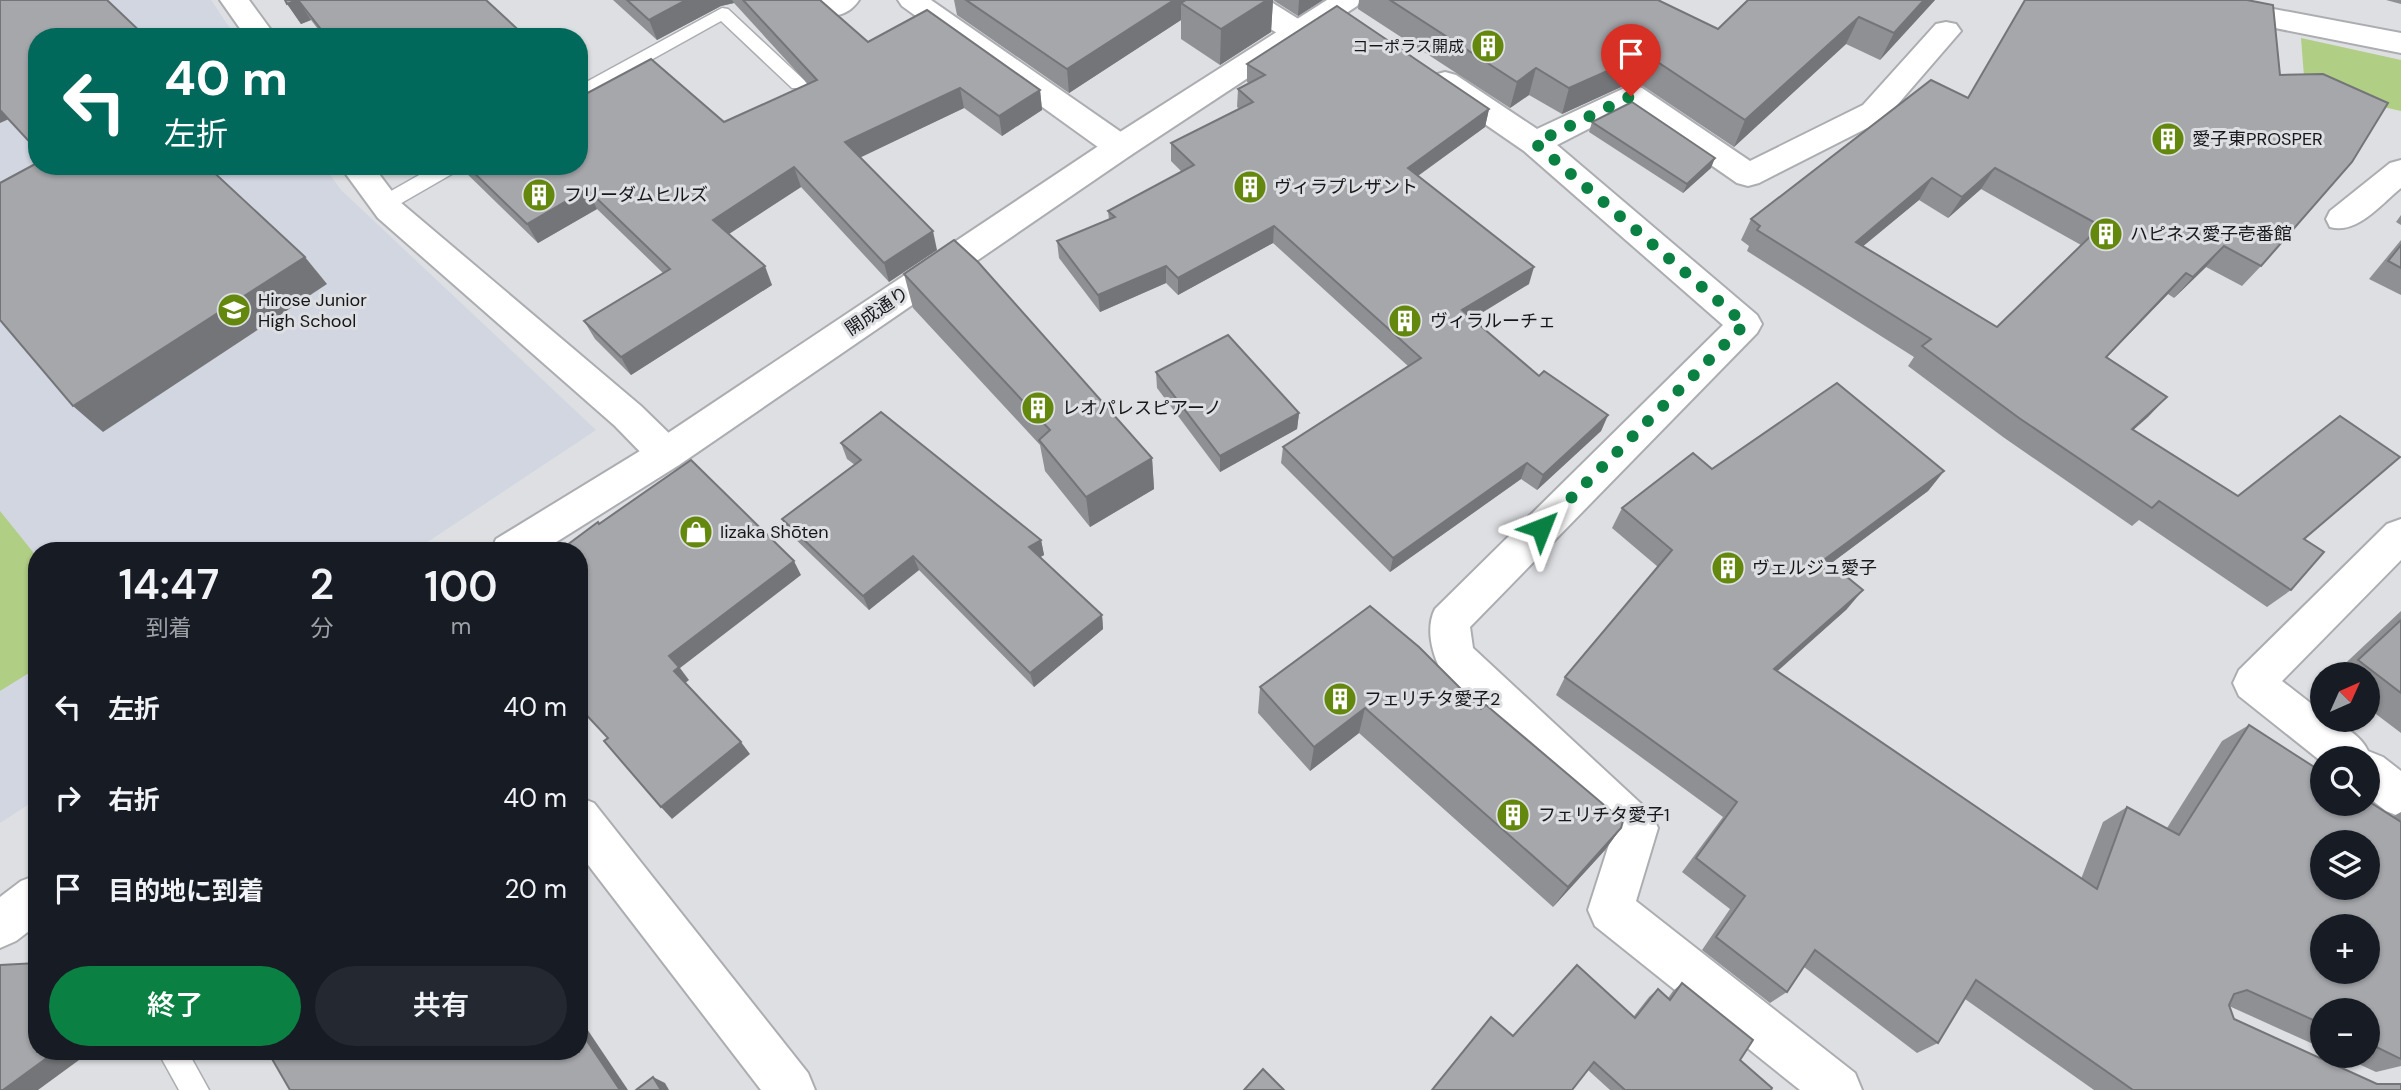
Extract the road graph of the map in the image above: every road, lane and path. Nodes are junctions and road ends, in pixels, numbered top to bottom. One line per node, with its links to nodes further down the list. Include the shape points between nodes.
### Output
1 (233, 0): 8 (street)
2 (821, 0): 3 (street, via 830,8)
3 (845, 0)
4 (912, 0): 17 (street)
5 (1248, 0): 11 (street)
6 (2179, 0): 12 (street)
7 (1341, 4): 9 (street); 11 (street, 開成通り)
8 (254, 28)
9 (1369, 30)
10 (1946, 31): 16 (street, via 1874,112 1748,175 1631,96)
11 (1298, 32): 17 (street, 開成通り)
12 (2401, 43)
13 (1413, 60): 16 (street)
14 (798, 84): 15 (lane, via 722,13)
15 (588, 89)
16 (1535, 143): 35 (street, via 1745,324 1448,621 1454,656 1636,828 1611,910)
17 (1120, 147): 23 (street, 開成通り)
18 (2401, 172): 22 (street)
19 (363, 175): 21 (street)
20 (434, 175): 21 (lane)
21 (384, 204): 23 (street)
22 (2342, 219)
23 (666, 454): 25 (street, 開成通り)
24 (2401, 535): 26 (street, via 2253,683)
25 (524, 542)
26 (2334, 746)
27 (2380, 780): 28 (street)
28 (2401, 797)
29 (588, 830): 34 (street)
30 (28, 904): 31 (street)
31 (0, 925)
32 (177, 1060): 33 (lane)
33 (195, 1090)
34 (790, 1090)
35 (1838, 1090)

